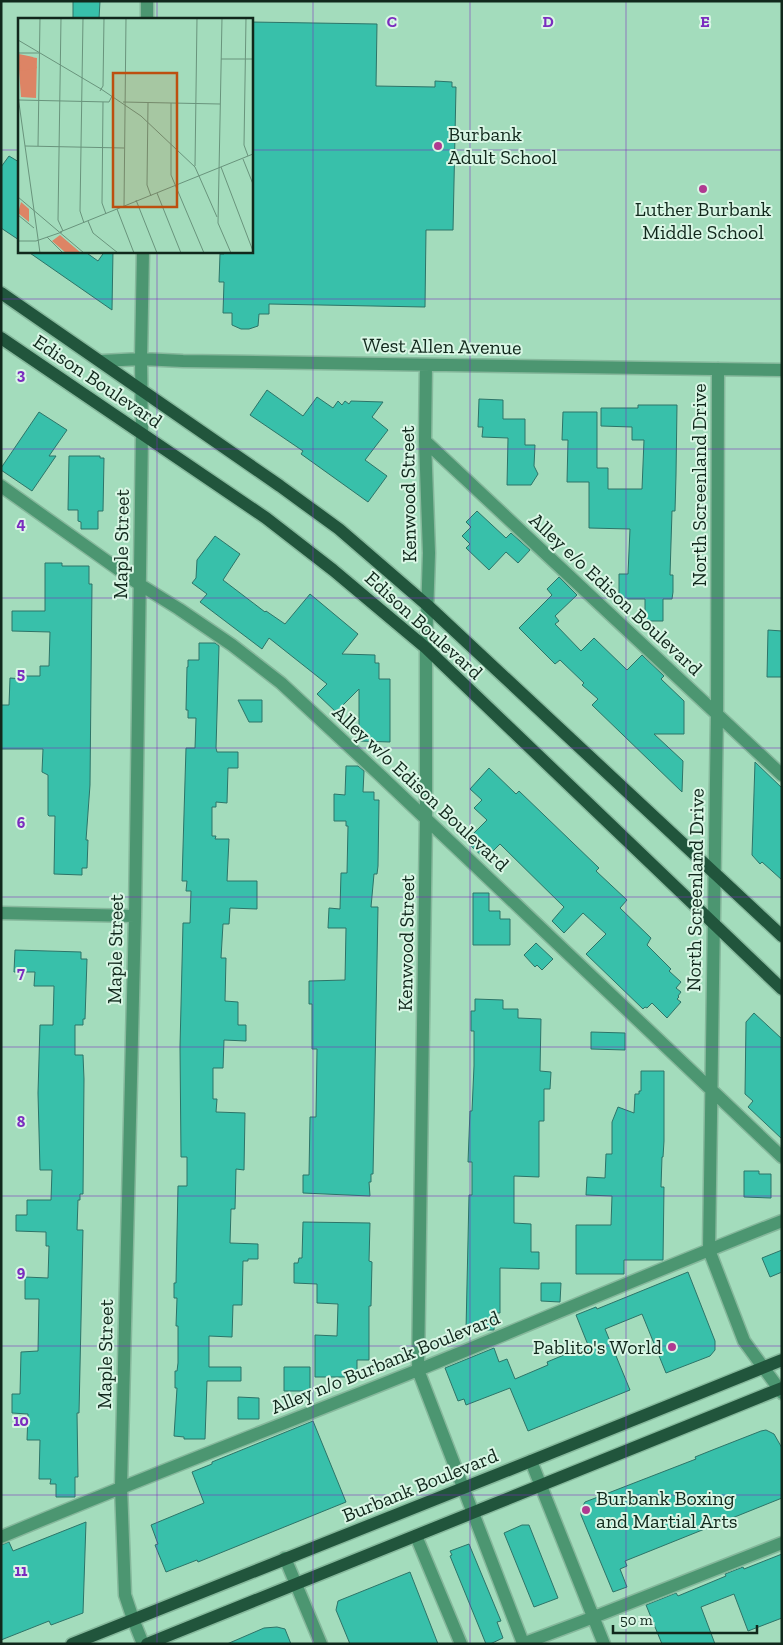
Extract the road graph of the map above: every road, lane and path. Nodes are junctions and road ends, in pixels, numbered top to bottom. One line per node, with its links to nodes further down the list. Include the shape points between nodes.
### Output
1 (147, 1): 2 (street)
2 (147, 18)
3 (143, 252): 6 (street, Maple Street)
4 (1, 293): 7 (main road, Edison Boulevard)
5 (1, 338): 12 (main road, Edison Boulevard)
6 (141, 359): 7 (street, West Allen Avenue); 8 (street, West Allen Avenue); 11 (street, Maple Street)
7 (102, 361): 11 (main road, Edison Boulevard)
8 (426, 364): 9 (street, West Allen Avenue); 13 (street, Kenwood Street)
9 (718, 369): 10 (street, West Allen Avenue); 18 (street, North Screenland Drive)
10 (782, 370)
11 (142, 391): 12 (street, Maple Street); 16 (main road, Edison Boulevard, via 338,529)
12 (142, 433): 15 (street, Maple Street); 17 (main road, Edison Boulevard, via 334,570)
13 (426, 441): 16 (street, Kenwood Street); 18 (street, Alley e/o Edison Boulevard)
14 (1, 486): 15 (street, Alley w/o Edison Boulevard)
15 (139, 584): 20 (street, Alley w/o Edison Boulevard, via 232,645 281,683); 23 (street, Maple Street)
16 (427, 605): 17 (street, Kenwood Street); 21 (main road, Edison Boulevard)
17 (426, 648): 20 (street, Kenwood Street); 24 (main road, Edison Boulevard)
18 (717, 714): 19 (street, Alley e/o Edison Boulevard); 21 (street, North Screenland Drive)
19 (782, 775)
20 (426, 819): 27 (street, Alley w/o Edison Boulevard); 33 (street, Kenwood Street)
21 (714, 872): 24 (street, North Screenland Drive); 25 (main road, Edison Boulevard)
22 (1, 913): 23 (street)
23 (135, 916): 37 (street, Maple Street)
24 (713, 923): 26 (main road, Edison Boulevard); 27 (street, North Screenland Drive)
25 (782, 936)
26 (782, 989)
27 (711, 1088): 28 (street, Alley w/o Edison Boulevard); 30 (street, North Screenland Drive)
28 (782, 1157)
29 (782, 1221): 30 (street, Alley n/o Burbank Boulevard)
30 (709, 1250): 32 (street, North Screenland Drive, via 744,1341); 33 (street, Alley n/o Burbank Boulevard)
31 (782, 1360): 32 (main road, Burbank Boulevard)
32 (763, 1367): 34 (street, North Screenland Drive); 35 (main road, Burbank Boulevard)
33 (418, 1370): 37 (street, Alley n/o Burbank Boulevard); 38 (street, Kenwood Street)
34 (781, 1390): 36 (main road)
35 (531, 1461): 36 (street); 38 (main road, Burbank Boulevard)
36 (541, 1486): 39 (main road); 45 (street)
37 (121, 1487): 41 (street, Alley n/o Burbank Boulevard); 46 (street, Maple Street, via 125,1595)
38 (463, 1488): 39 (street, Kenwood Street); 43 (main road, Burbank Boulevard)
39 (472, 1513): 40 (main road); 52 (street, Kenwood Street)
40 (416, 1536): 44 (main road); 51 (street)
41 (1, 1537)
42 (782, 1543): 45 (street)
43 (285, 1558): 44 (street); 46 (main road, Burbank Boulevard)
44 (296, 1584): 49 (main road); 50 (street)
45 (594, 1617): 52 (street); 53 (street)
46 (133, 1619): 47 (main road, Burbank Boulevard); 48 (street, Maple Street)
47 (72, 1644)
48 (143, 1644)
49 (147, 1644)
50 (321, 1644)
51 (461, 1644)
52 (522, 1644)
53 (604, 1644)

